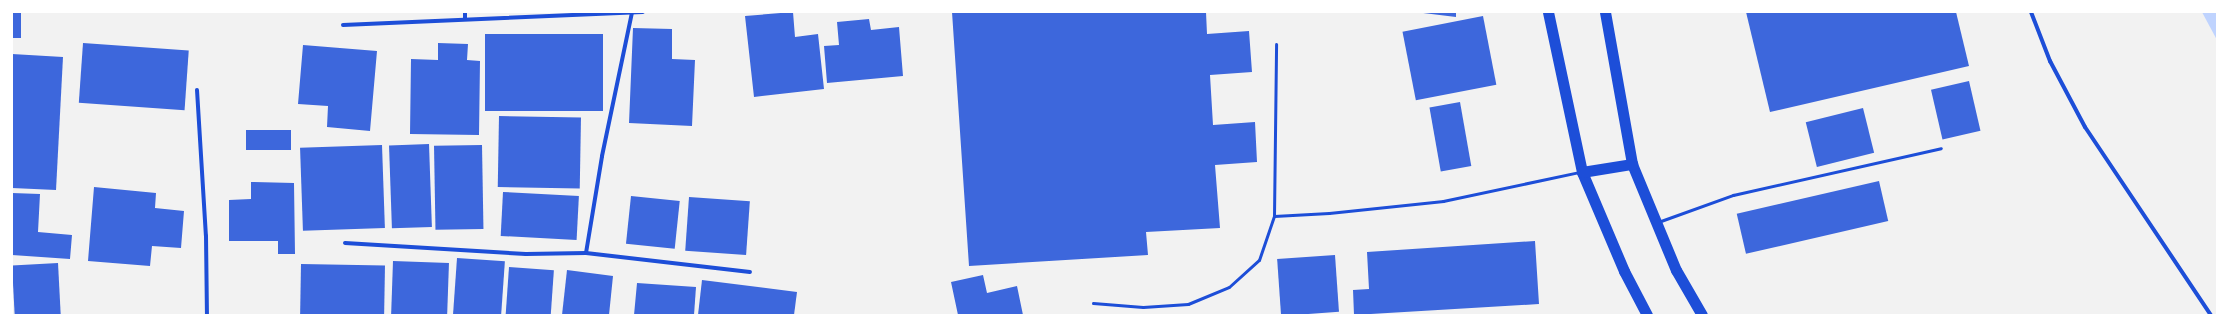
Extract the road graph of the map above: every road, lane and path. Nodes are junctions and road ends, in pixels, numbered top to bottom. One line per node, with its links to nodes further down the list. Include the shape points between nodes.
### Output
1 (464, 12): 7 (street)
2 (643, 12): 6 (street)
3 (1548, 12): 13 (highway)
4 (1605, 12): 12 (highway)
5 (2031, 12): 23 (street, via 2050,61 2085,127)
6 (632, 13): 7 (street); 17 (street, via 602,156)
7 (464, 19): 8 (street)
8 (343, 26)
9 (1276, 44): 14 (lane)
10 (197, 90): 20 (street)
11 (1941, 148): 15 (lane, via 1733,195)
12 (1632, 164): 13 (highway); 15 (highway)
13 (1582, 172): 14 (lane, via 1443,202 1329,214); 21 (highway, via 1624,271)
14 (1274, 216): 19 (lane, via 1259,260 1230,288 1188,304 1143,307)
15 (1655, 223): 22 (highway, via 1676,270)
16 (345, 243): 17 (street, via 526,254)
17 (586, 253): 18 (street)
18 (750, 272)
19 (1093, 303)
20 (208, 315)
21 (1647, 315)
22 (1702, 315)
23 (2211, 315)

